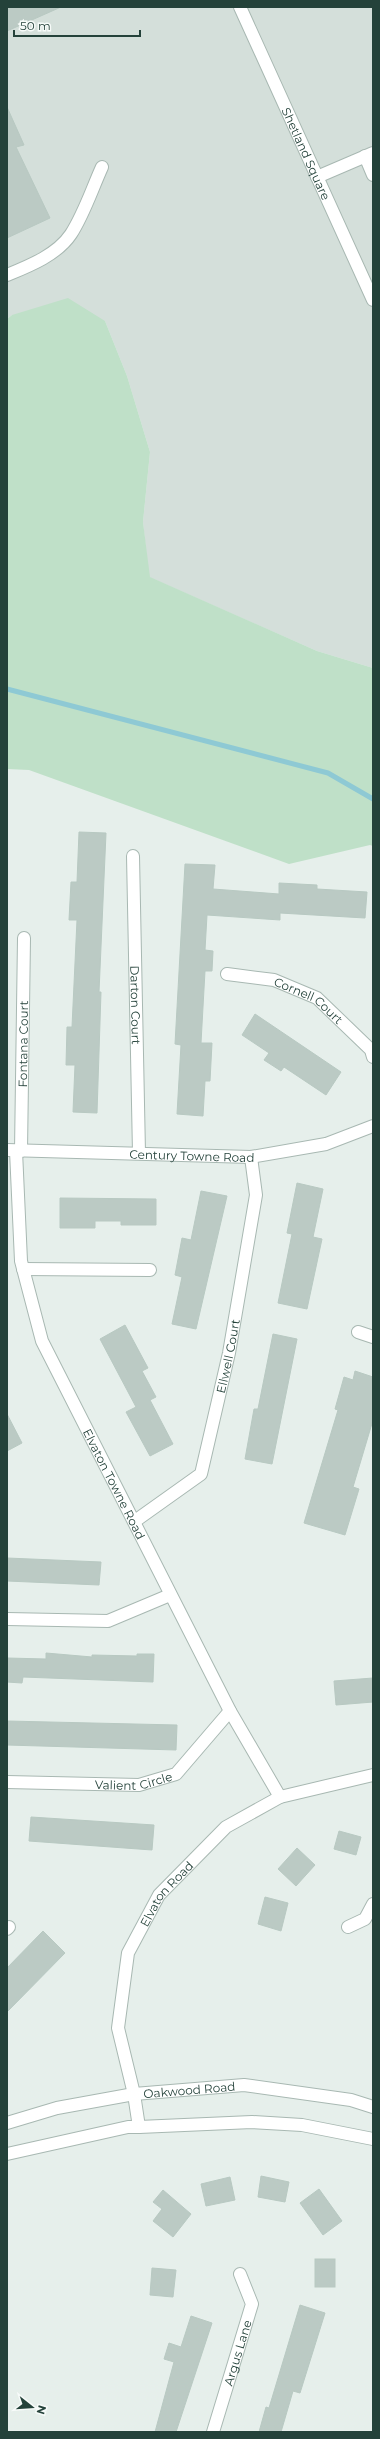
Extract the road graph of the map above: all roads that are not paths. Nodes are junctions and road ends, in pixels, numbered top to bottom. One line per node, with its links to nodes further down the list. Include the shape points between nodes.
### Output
1 (240, 7): 5 (street, Shetland Square)
2 (369, 154): 4 (street); 5 (street)
3 (102, 167): 6 (street, via 71,234 54,251)
4 (373, 175)
5 (317, 177): 7 (street, Shetland Square)
6 (7, 275)
7 (373, 300)
8 (133, 856): 14 (street, Darton Court)
9 (24, 938): 13 (street, Fontana Court)
10 (227, 974): 11 (street, Cornell Court, via 274,980 317,998 371,1050)
11 (373, 1057)
12 (373, 1126): 15 (street, Century Towne Road, via 326,1144)
13 (15, 1151): 14 (street, Century Towne Road); 16 (street, Elvaton Towne Road)
14 (139, 1153): 15 (street, Century Towne Road)
15 (251, 1157): 20 (street, Ellwell Court, via 256,1195 229,1353 201,1474)
16 (23, 1269): 17 (street); 20 (street, Elvaton Towne Road, via 42,1341)
17 (150, 1270)
18 (358, 1332): 19 (street)
19 (373, 1337)
20 (135, 1521): 21 (street, Elvaton Towne Road, via 148,1554)
21 (170, 1595): 22 (street, via 108,1621); 23 (street, Elvaton Towne Road)
22 (7, 1619)
23 (230, 1711): 25 (street, Valient Circle, via 176,1774 139,1785); 26 (street, Elvaton Towne Road)
24 (373, 1776): 26 (street, Elvaton Road)
25 (7, 1782)
26 (280, 1797): 29 (street, Elvaton Road, via 226,1827 159,1895 128,1953 118,2028)
27 (373, 1904): 28 (street, via 365,1919)
28 (348, 1927)
29 (134, 2094): 30 (street, Oakwood Road, via 244,2085 351,2100); 31 (street, Oakwood Road, via 57,2108); 32 (street, Elvaton Road)
30 (373, 2108)
31 (7, 2122)
32 (139, 2127): 33 (street, via 252,2122 302,2125); 34 (street)
33 (373, 2139)
34 (7, 2154)
35 (240, 2274): 36 (street, Argus Lane, via 252,2304)
36 (213, 2432)

